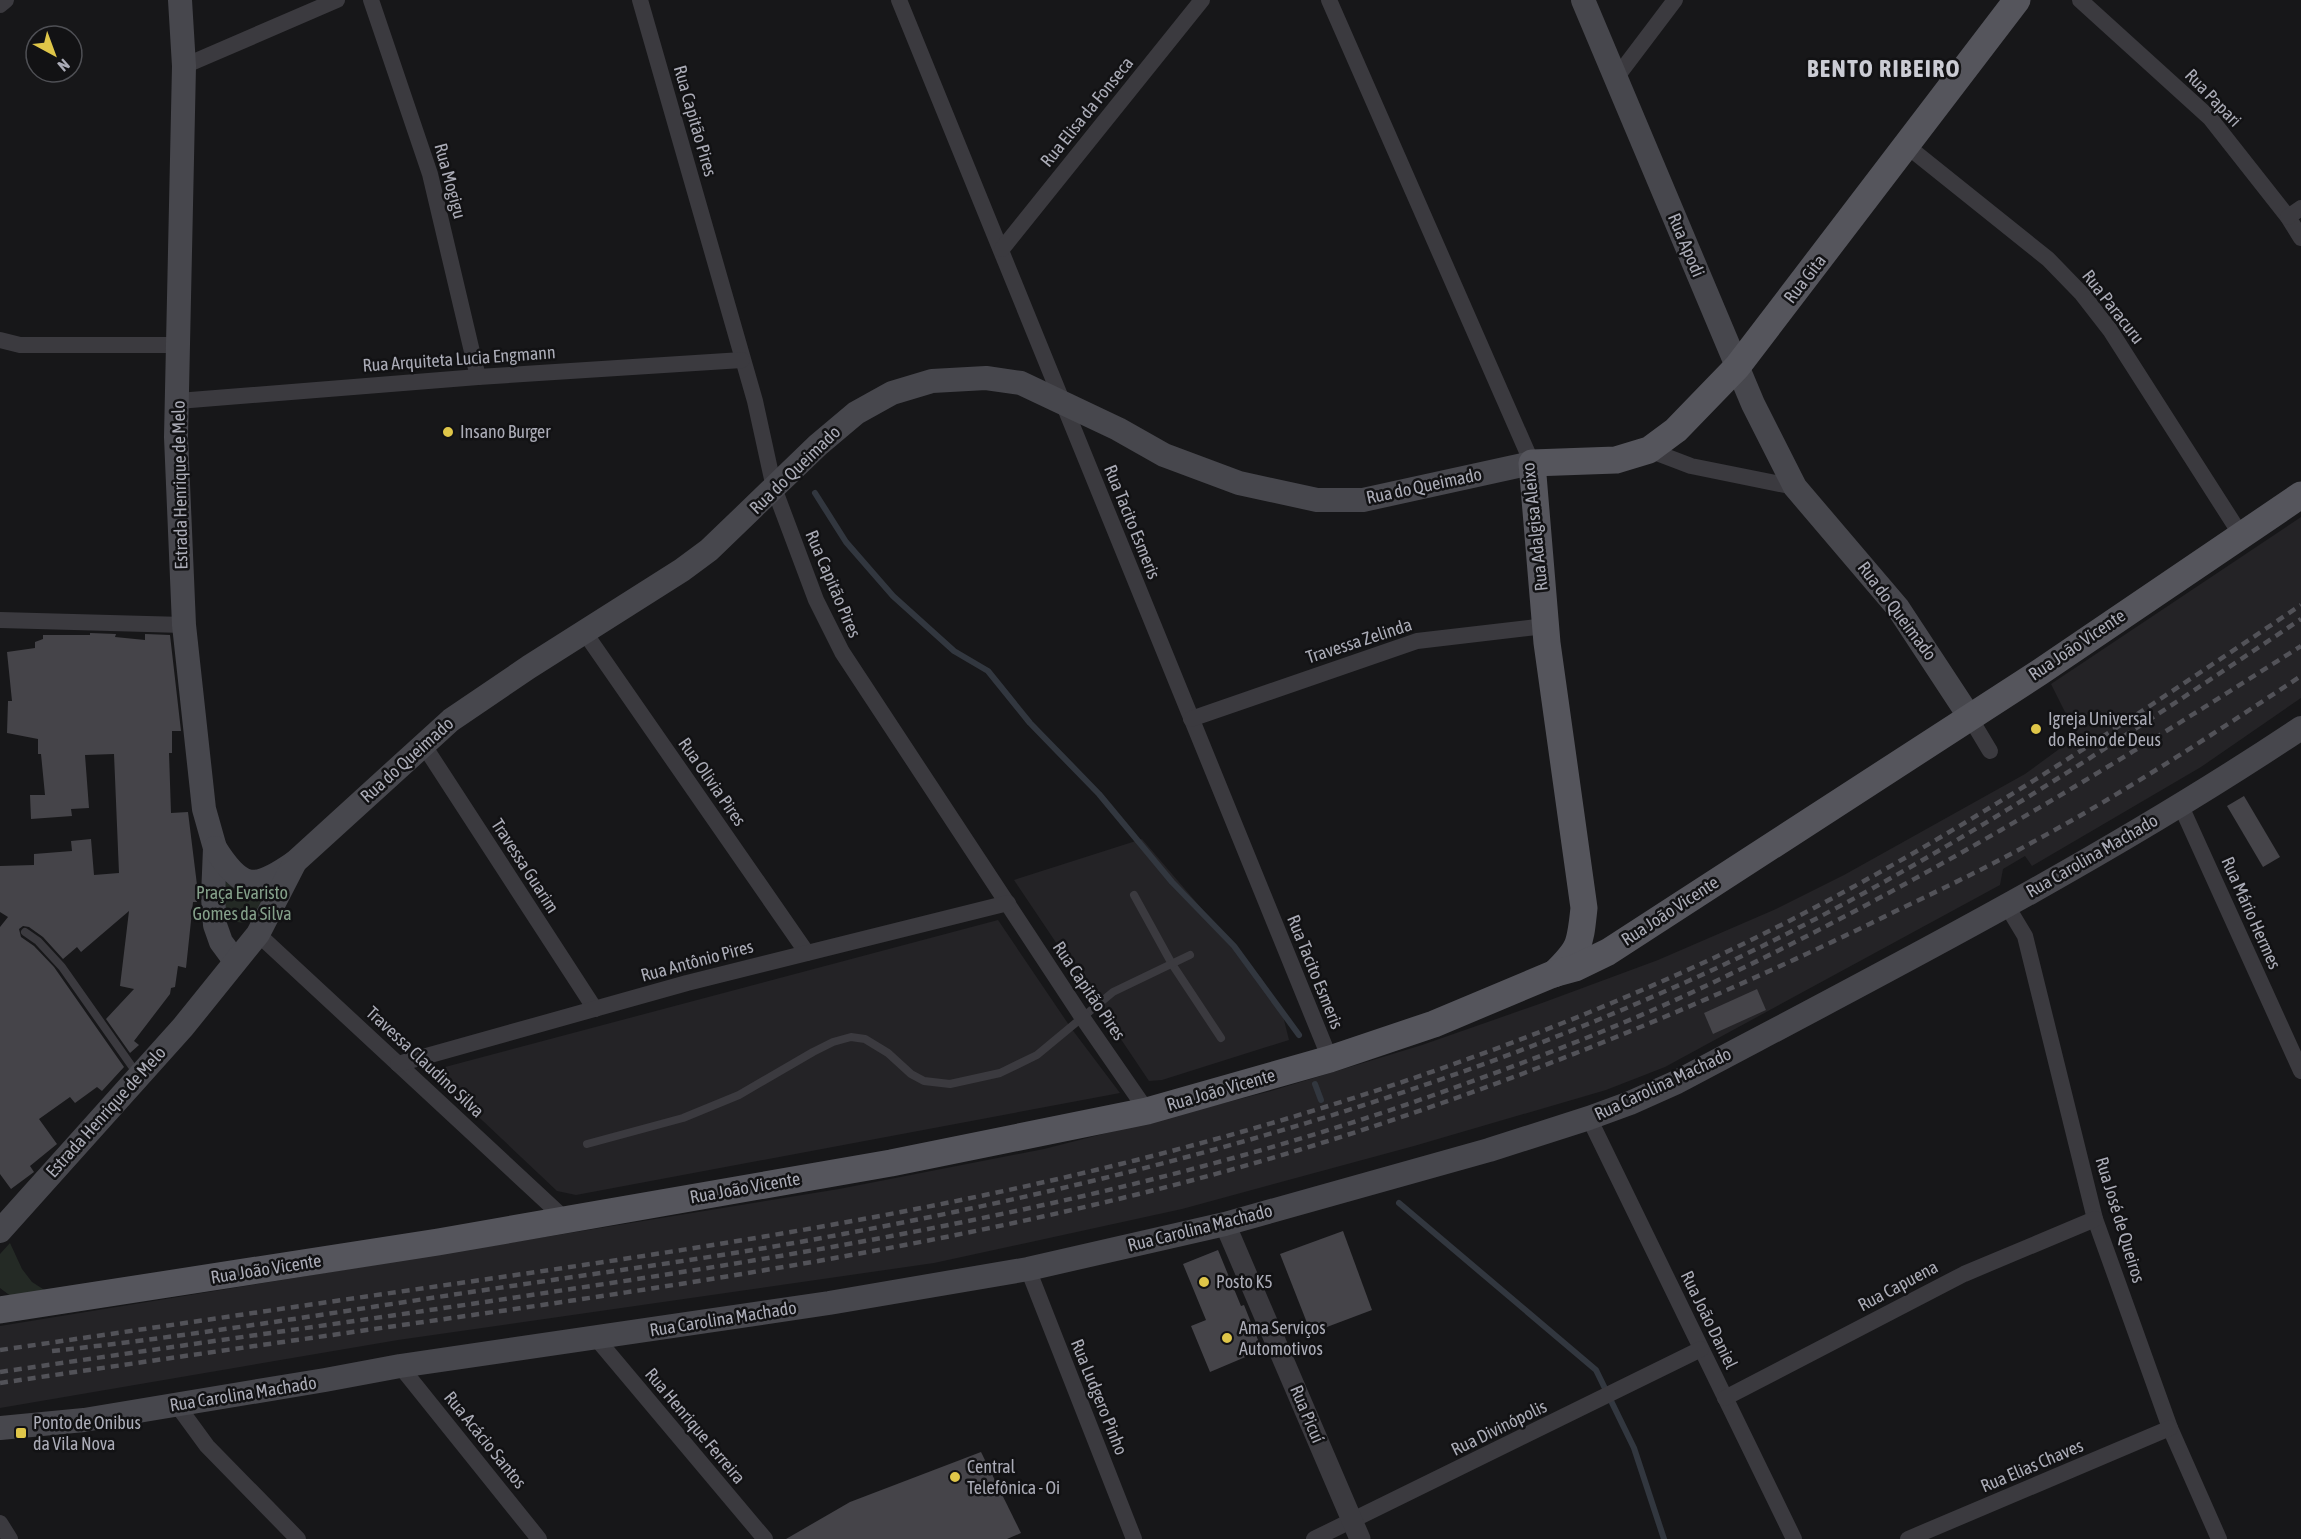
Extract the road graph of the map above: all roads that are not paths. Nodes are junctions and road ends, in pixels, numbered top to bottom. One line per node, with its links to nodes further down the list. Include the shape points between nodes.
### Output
1 (6, 0): 13 (street)
2 (180, 0): 14 (main road, Estrada Henrique de Melo)
3 (337, 0): 14 (street)
4 (371, 0): 24 (street, Rua Mogigu, via 430,174)
5 (640, 0): 22 (street, Rua Capitão Pires)
6 (899, 0): 19 (street, Rua Tacito Esmeris)
7 (1202, 0): 19 (street, Rua Elisa da Fonseca)
8 (1329, 0): 28 (street, Rua Adalgisa Aleixo)
9 (1583, 0): 15 (main road, Rua Apodi)
10 (1675, 0): 15 (street)
11 (2017, 0): 16 (main road, Rua Gita)
12 (2080, 0): 17 (street, Rua Papari, via 2210,118)
13 (0, 5)
14 (184, 66): 21 (main road, Estrada Henrique de Melo)
15 (1616, 78): 23 (main road, Rua Apodi)
16 (1907, 146): 23 (main road, Rua Gita); 32 (street, Rua Paracuru, via 2048,259 2082,294 2110,330)
17 (2295, 213): 18 (street, Rua Papari)
18 (2301, 238)
19 (1002, 249): 26 (street, Rua Tacito Esmeris)
20 (0, 340): 21 (street, via 20,345)
21 (179, 345): 25 (main road, Estrada Henrique de Melo)
22 (742, 360): 24 (street, Rua Arquiteta Lucia Engmann); 30 (street, Rua Capitão Pires)
23 (1737, 367): 27 (main road, Rua Gita, via 1676,430); 29 (main road, Rua Apodi)
24 (478, 377): 25 (street, Rua Arquiteta Lucia Engmann)
25 (178, 400): 34 (main road, Estrada Henrique de Melo)
26 (1063, 404): 28 (main road, Rua do Queimado, via 1164,455 1239,483 1317,500 1363,500); 30 (main road, Rua do Queimado, via 1021,383 986,378 932,381 892,393 856,413); 38 (street, Rua Tacito Esmeris)
27 (1649, 450): 28 (main road, Rua Gita, via 1616,460); 29 (street, via 1691,466)
28 (1532, 463): 35 (main road, Rua Adalgisa Aleixo)
29 (1795, 487): 37 (main road, Rua do Queimado, via 1898,608)
30 (774, 488): 36 (main road, Rua do Queimado, via 709,550); 46 (street, Rua Capitão Pires, via 816,600 842,652)
31 (2301, 495): 32 (main road, Rua João Vicente)
32 (2241, 535): 37 (main road, Rua João Vicente)
33 (0, 620): 34 (street)
34 (184, 625): 43 (main road, Estrada Henrique de Melo, via 204,809)
35 (1545, 626): 38 (street, Travessa Zelinda, via 1417,641); 48 (main road, Rua Adalgisa Aleixo)
36 (585, 633): 40 (main road, Rua do Queimado, via 451,720); 52 (street, Rua Olivia Pires)
37 (1969, 716): 41 (street, Rua do Queimado); 51 (main road, Rua João Vicente)
38 (1191, 719): 61 (street, Rua Tacito Esmeris)
39 (2301, 728): 42 (main road, Rua Carolina Machado)
40 (423, 744): 44 (main road, Rua do Queimado); 58 (street, Travessa Guarim)
41 (1990, 751)
42 (2180, 804): 47 (main road, Rua Carolina Machado); 63 (street, Rua Mário Hermes)
43 (215, 848): 44 (main road, via 235,876 255,882 276,875); 54 (main road, Estrada Henrique de Melo, via 215,925)
44 (295, 862): 50 (main road, Rua do Queimado)
45 (1134, 896): 55 (lane)
46 (1008, 903): 52 (street, Rua Antônio Pires); 59 (street, Rua Capitão Pires)
47 (2007, 906): 66 (main road, Rua Carolina Machado, via 1677,1082); 68 (street, Rua José de Queiros, via 2025,936)
48 (1584, 908): 51 (main road, via 1604,930); 56 (main road, Rua Adalgisa Aleixo, via 1581,938 1575,952)
49 (25, 932): 64 (lane, via 62,967)
50 (258, 934): 54 (main road, Rua do Queimado); 62 (street, Travessa Claudino Silva)
51 (1631, 937): 56 (main road, Rua João Vicente, via 1575,968)
52 (807, 953): 58 (street, Rua Antônio Pires)
53 (1190, 956): 55 (lane)
54 (235, 962): 57 (main road, Rua do Queimado)
55 (1173, 964): 59 (lane, via 1113,992); 60 (lane)
56 (1553, 974): 61 (main road, Rua João Vicente, via 1434,1024)
57 (211, 993): 64 (main road, Estrada Henrique de Melo)
58 (595, 1009): 62 (street, Rua Antônio Pires)
59 (1082, 1017): 65 (street, Rua Capitão Pires); 67 (lane, via 1037,1055 999,1073 950,1084 924,1081 865,1039 851,1037 833,1042 738,1095 683,1118)
60 (1221, 1038)
61 (1330, 1059): 65 (main road, Rua João Vicente)
62 (398, 1064): 69 (street, Travessa Claudino Silva)
63 (2301, 1071)
64 (138, 1076): 70 (main road, Estrada Henrique de Melo)
65 (1147, 1111): 69 (main road, Rua João Vicente, via 891,1163)
66 (1589, 1118): 71 (main road, Rua Carolina Machado); 75 (street, Rua João Daniel)
67 (587, 1144)
68 (2095, 1219): 77 (street, Rua Capuena, via 1964,1274); 80 (street, Rua José de Queiros)
69 (565, 1220): 73 (main road, Rua João Vicente)
70 (2, 1221)
71 (1225, 1224): 72 (main road, Rua Carolina Machado); 82 (street, Rua Picuí)
72 (1028, 1269): 74 (main road, Rua Carolina Machado); 87 (street, Rua Ludgero Pinho)
73 (0, 1310)
74 (596, 1338): 76 (main road, Rua Carolina Machado); 86 (street, Rua Henrique Ferreira)
75 (1701, 1349): 77 (street, Rua João Daniel); 82 (street, Rua Divinópolis)
76 (400, 1366): 78 (main road, Rua Carolina Machado); 85 (street, Rua Acácio Santos)
77 (1725, 1398): 89 (street, Rua João Daniel)
78 (177, 1406): 79 (main road, Rua Carolina Machado); 84 (street, via 207,1446)
79 (0, 1428)
80 (2170, 1428): 90 (street, Rua Elias Chaves); 91 (street, Rua José de Queiros)
81 (0, 1523): 83 (street)
82 (1357, 1530): 88 (street, Rua Divinópolis)
83 (10, 1539)
84 (298, 1539)
85 (539, 1539)
86 (765, 1539)
87 (1134, 1539)
88 (1314, 1539)
89 (1794, 1539)
90 (1908, 1539)
91 (2219, 1539)

